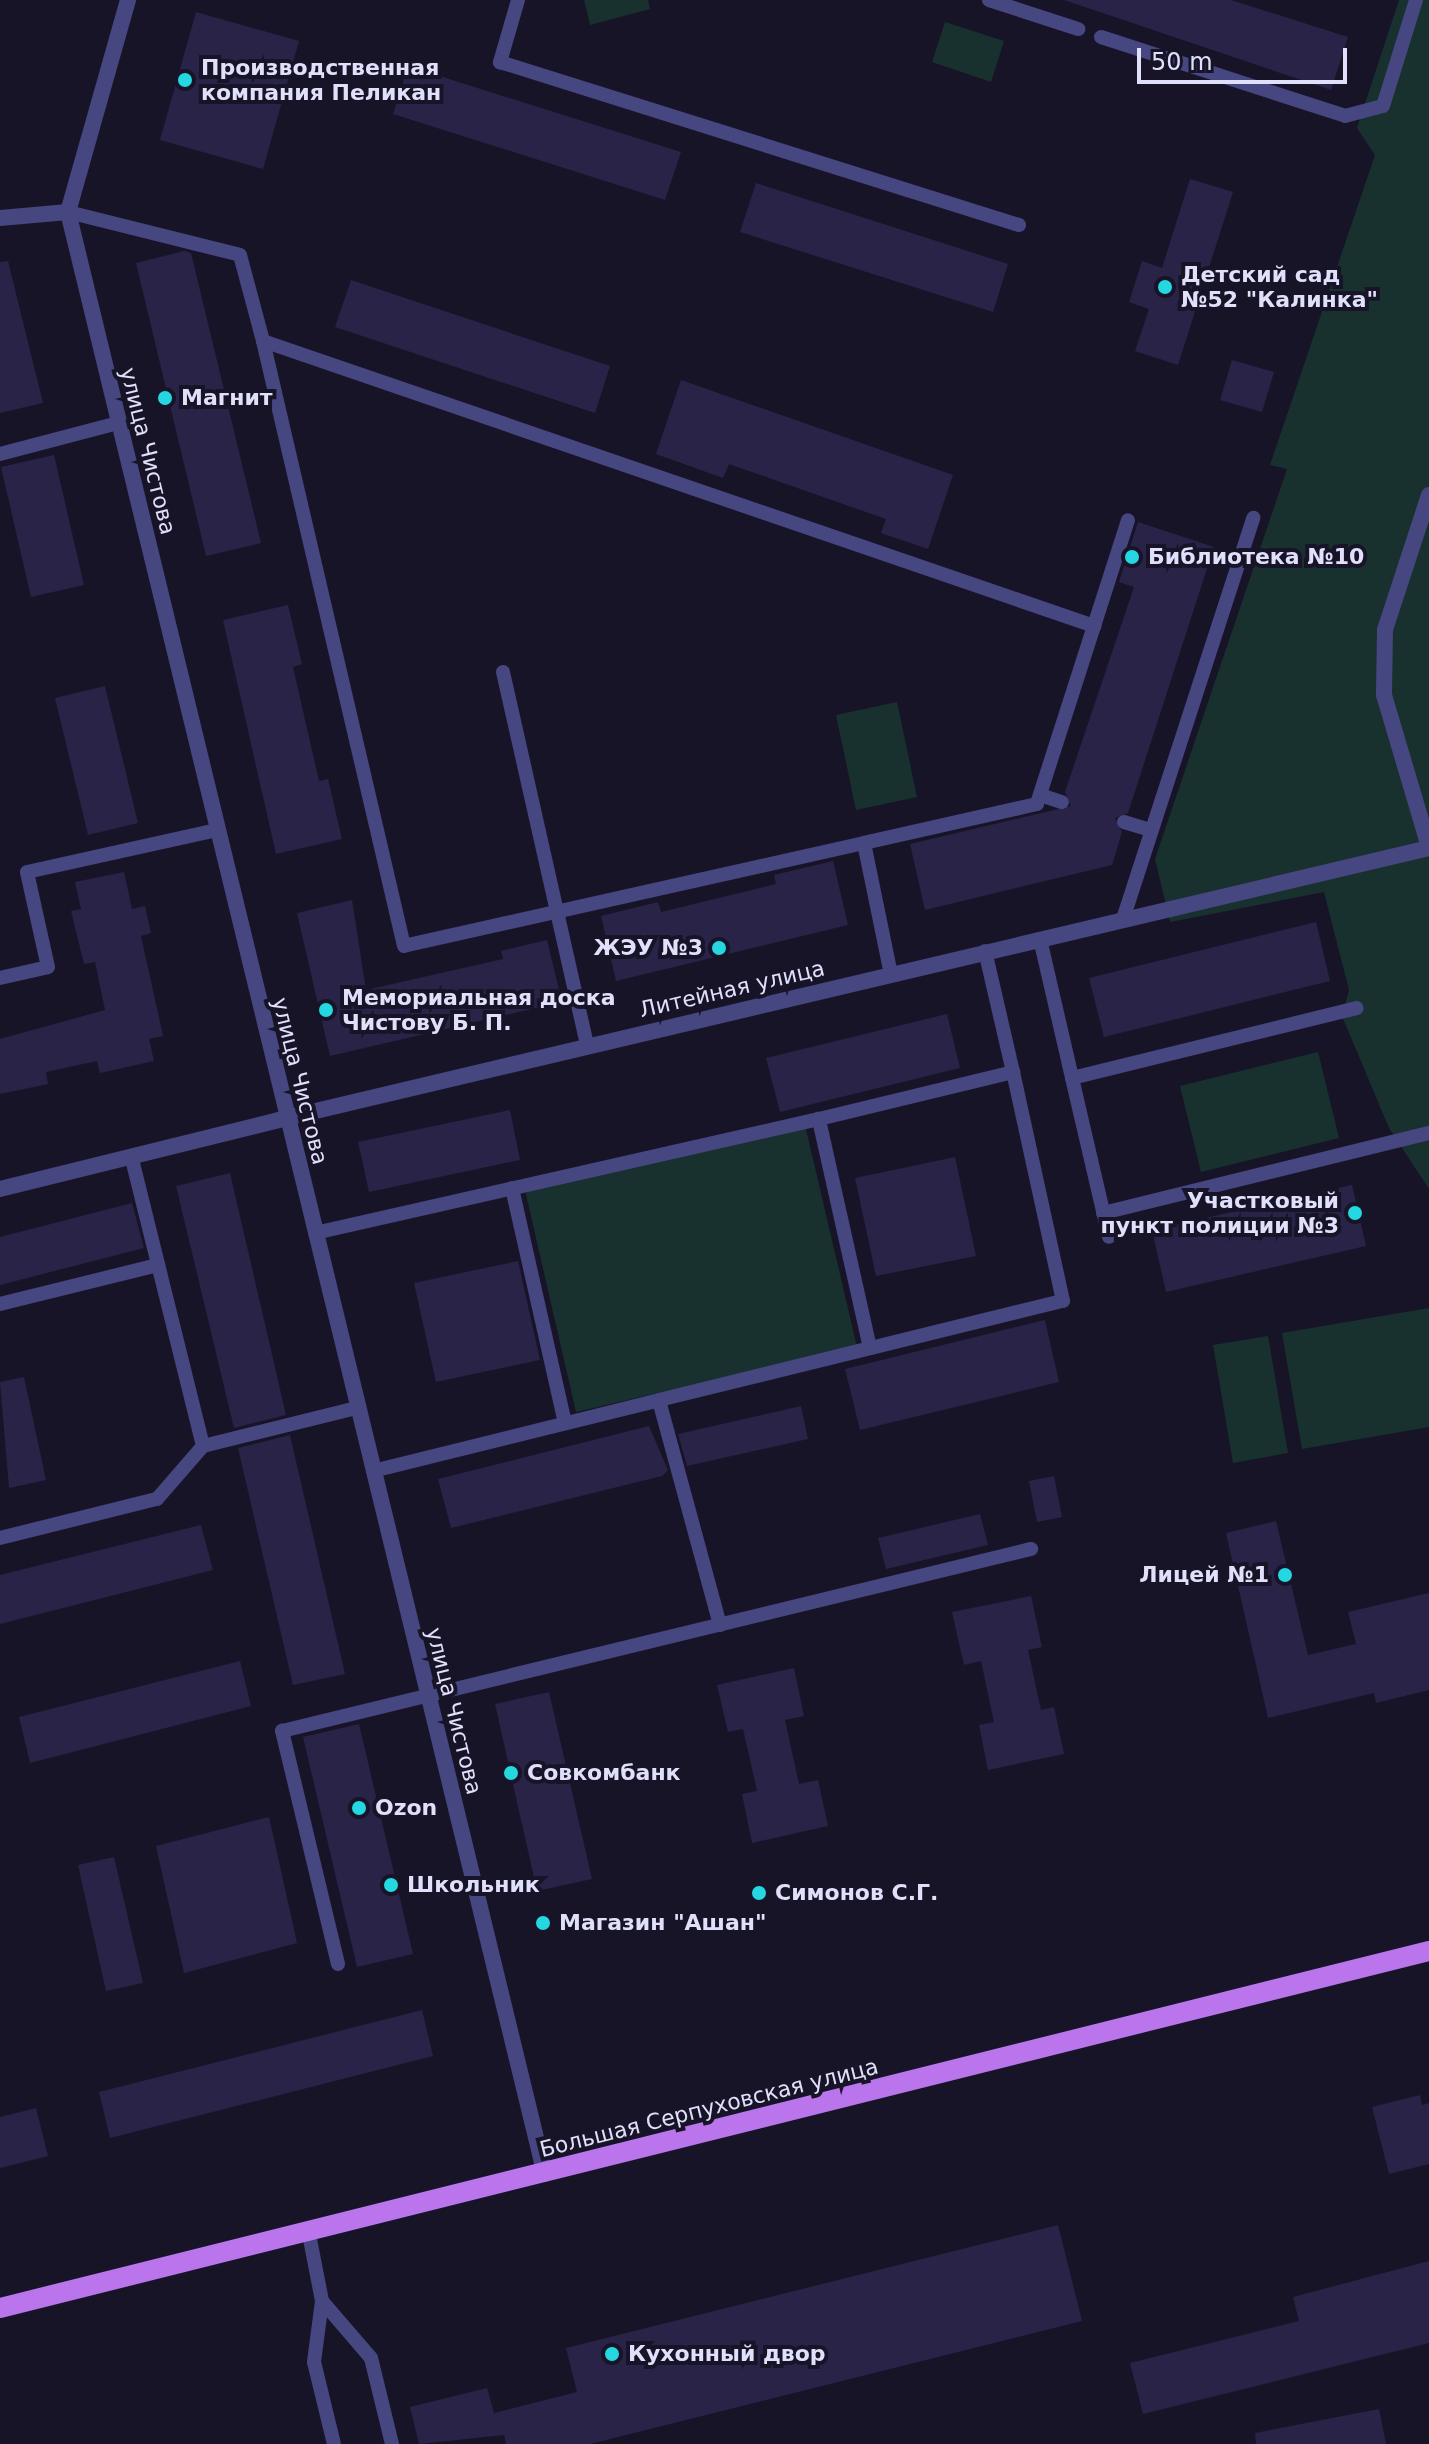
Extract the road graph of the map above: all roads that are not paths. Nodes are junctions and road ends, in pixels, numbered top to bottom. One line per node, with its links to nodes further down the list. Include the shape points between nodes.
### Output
1 (128, 0): 7 (street, улица Чистова)
2 (518, 0): 9 (lane, via 500,62)
3 (989, 0): 5 (lane)
4 (1416, 0): 6 (lane, via 1383,106 1345,116)
5 (1078, 29)
6 (1101, 37)
7 (68, 212): 8 (street); 10 (lane, via 240,255); 11 (street, улица Чистова)
8 (0, 218)
9 (1019, 225)
10 (263, 341): 16 (lane); 25 (lane, via 404,946)
11 (118, 423): 12 (lane); 21 (street, улица Чистова)
12 (0, 454)
13 (1429, 495): 24 (street, via 1385,630 1384,695)
14 (1253, 518): 22 (lane)
15 (1128, 520): 16 (lane)
16 (1094, 626): 18 (lane)
17 (503, 672): 25 (lane)
18 (1040, 795): 19 (lane); 23 (lane, via 1037,804)
19 (1062, 802)
20 (1124, 822): 22 (lane)
21 (217, 830): 30 (lane, via 27,872 48,967); 35 (street, улица Чистова)
22 (1150, 830): 26 (lane)
23 (864, 843): 25 (lane); 29 (lane)
24 (1429, 848): 26 (street, Литейная улица)
25 (556, 912): 32 (lane)
26 (1123, 919): 27 (street, Литейная улица)
27 (1040, 939): 28 (street, Литейная улица); 34 (lane)
28 (985, 951): 29 (street, Литейная улица); 33 (lane)
29 (891, 974): 32 (street, Литейная улица)
30 (0, 978)
31 (1357, 1008): 34 (lane)
32 (587, 1046): 35 (street, Литейная улица)
33 (1013, 1072): 36 (lane); 46 (lane, via 1063,1301)
34 (1072, 1078): 41 (lane)
35 (286, 1118): 38 (street, Литейная улица); 42 (street, улица Чистова)
36 (819, 1119): 39 (lane); 46 (lane)
37 (1429, 1133): 41 (lane)
38 (131, 1156): 40 (street, Литейная улица); 44 (lane)
39 (512, 1188): 42 (lane); 49 (lane)
40 (0, 1189)
41 (1103, 1213): 43 (lane)
42 (315, 1233): 48 (street, улица Чистова)
43 (1109, 1237)
44 (158, 1265): 45 (lane); 50 (lane)
45 (0, 1304)
46 (870, 1348): 47 (lane)
47 (659, 1400): 49 (lane); 54 (lane)
48 (357, 1408): 50 (lane); 51 (street, улица Чистова)
49 (565, 1423): 51 (lane)
50 (203, 1446): 52 (lane, via 157,1499)
51 (373, 1471): 55 (street, улица Чистова)
52 (0, 1538)
53 (1031, 1549): 54 (lane)
54 (720, 1625): 55 (lane)
55 (428, 1695): 57 (lane, via 282,1731); 58 (street, улица Чистова)
56 (1429, 1951): 58 (main road, Большая Серпуховская улица)
57 (338, 1964)
58 (545, 2174): 59 (main road, Большая Серпуховская улица)
59 (309, 2234): 60 (lane); 61 (main road, Большая Серпуховская улица)
60 (322, 2301): 62 (lane, via 314,2362); 63 (lane, via 371,2358)
61 (0, 2308)
62 (334, 2444)
63 (392, 2444)

